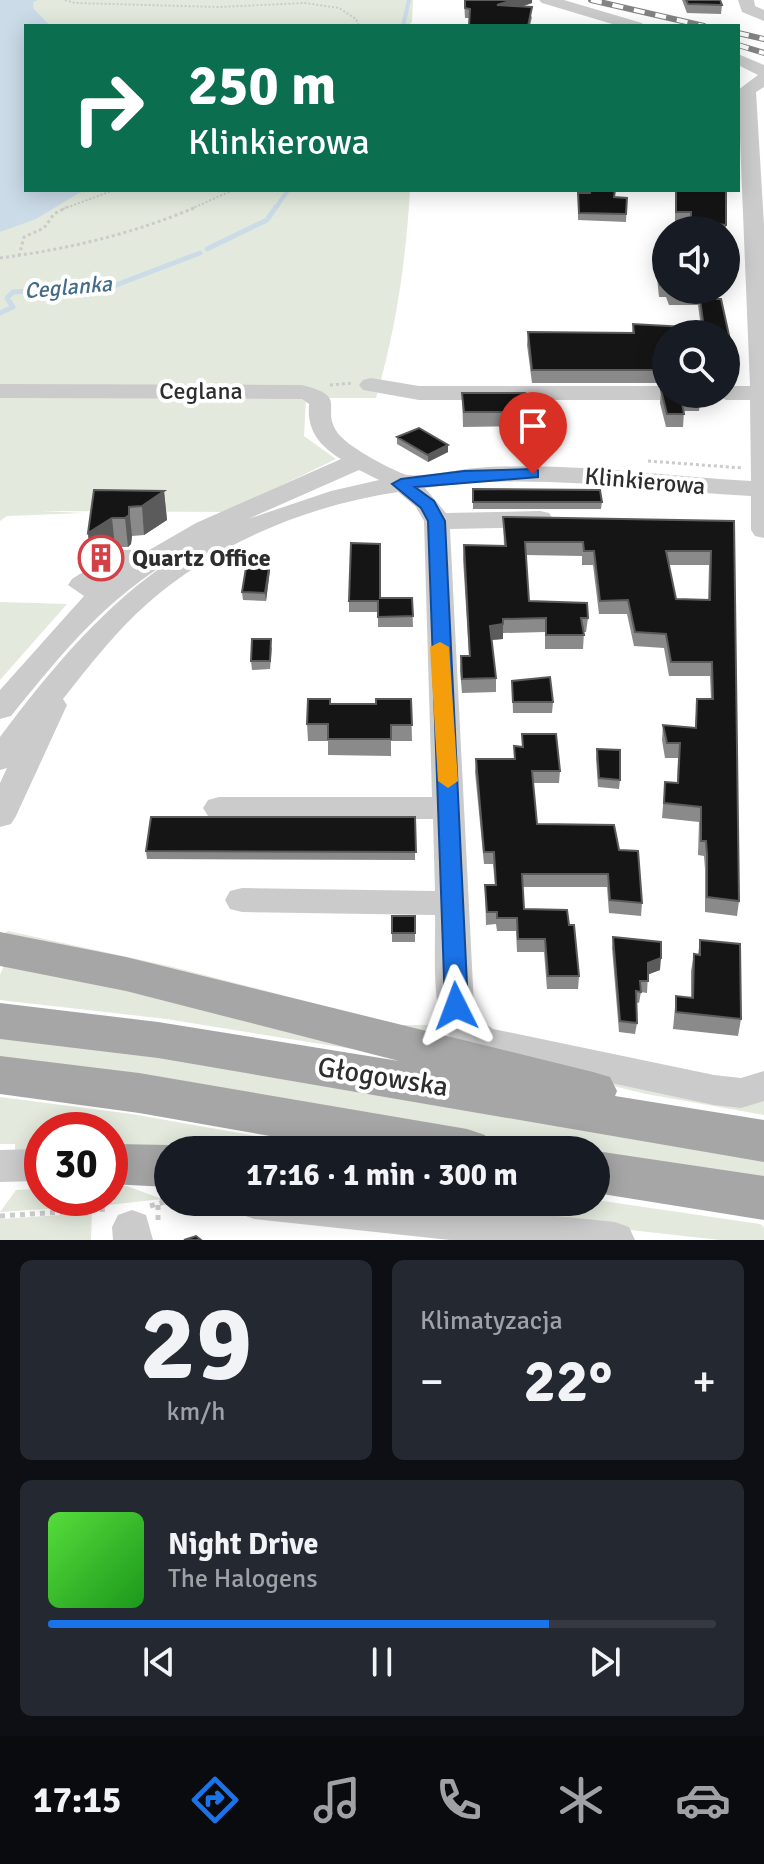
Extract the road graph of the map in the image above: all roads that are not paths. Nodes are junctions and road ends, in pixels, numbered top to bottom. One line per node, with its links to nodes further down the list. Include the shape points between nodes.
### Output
1 (547, 0): 3 (street)
2 (746, 0): 4 (street, via 748,9)
3 (581, 10): 5 (street, via 555,11); 6 (street)
4 (764, 16)
5 (544, 19)
6 (629, 24)
7 (753, 73): 8 (street, via 747,90)
8 (759, 227): 9 (street)
9 (762, 359): 11 (street)
10 (371, 385): 14 (street, via 419,393)
11 (762, 390): 13 (street); 16 (street)
12 (0, 391): 15 (street, Ceglana, via 314,395 321,403 322,432)
13 (740, 392)
14 (652, 393)
15 (360, 460): 17 (street); 22 (street, via 200,532 173,524 82,585 103,595)
16 (761, 480): 17 (street, Klinkierowa, via 533,474); 20 (street)
17 (401, 484): 19 (street, via 428,505); 21 (street, Klinkierowa, via 295,510 186,562 110,623)
18 (564, 519): 19 (street)
19 (437, 521): 25 (street)
20 (756, 525)
21 (64, 678): 23 (street, Klinkierowa); 26 (street, Klinkierowa)
22 (0, 709)
23 (0, 760)
24 (219, 808): 25 (street)
25 (450, 808): 28 (street)
26 (0, 816)
27 (242, 900): 28 (street)
28 (451, 903): 32 (street, via 456,1006 461,1025 485,1042 725,1092)
29 (0, 949): 34 (main road, via 126,974 582,1088)
30 (0, 1021): 34 (main road, Głogowska, via 158,1040)
31 (0, 1075): 33 (main road)
32 (764, 1086)
33 (386, 1136)
34 (756, 1140)
35 (610, 1174): 37 (main road)
36 (610, 1183): 37 (main road)
37 (677, 1185): 38 (main road)
38 (764, 1198)
39 (387, 1216): 40 (street)
40 (615, 1240)

